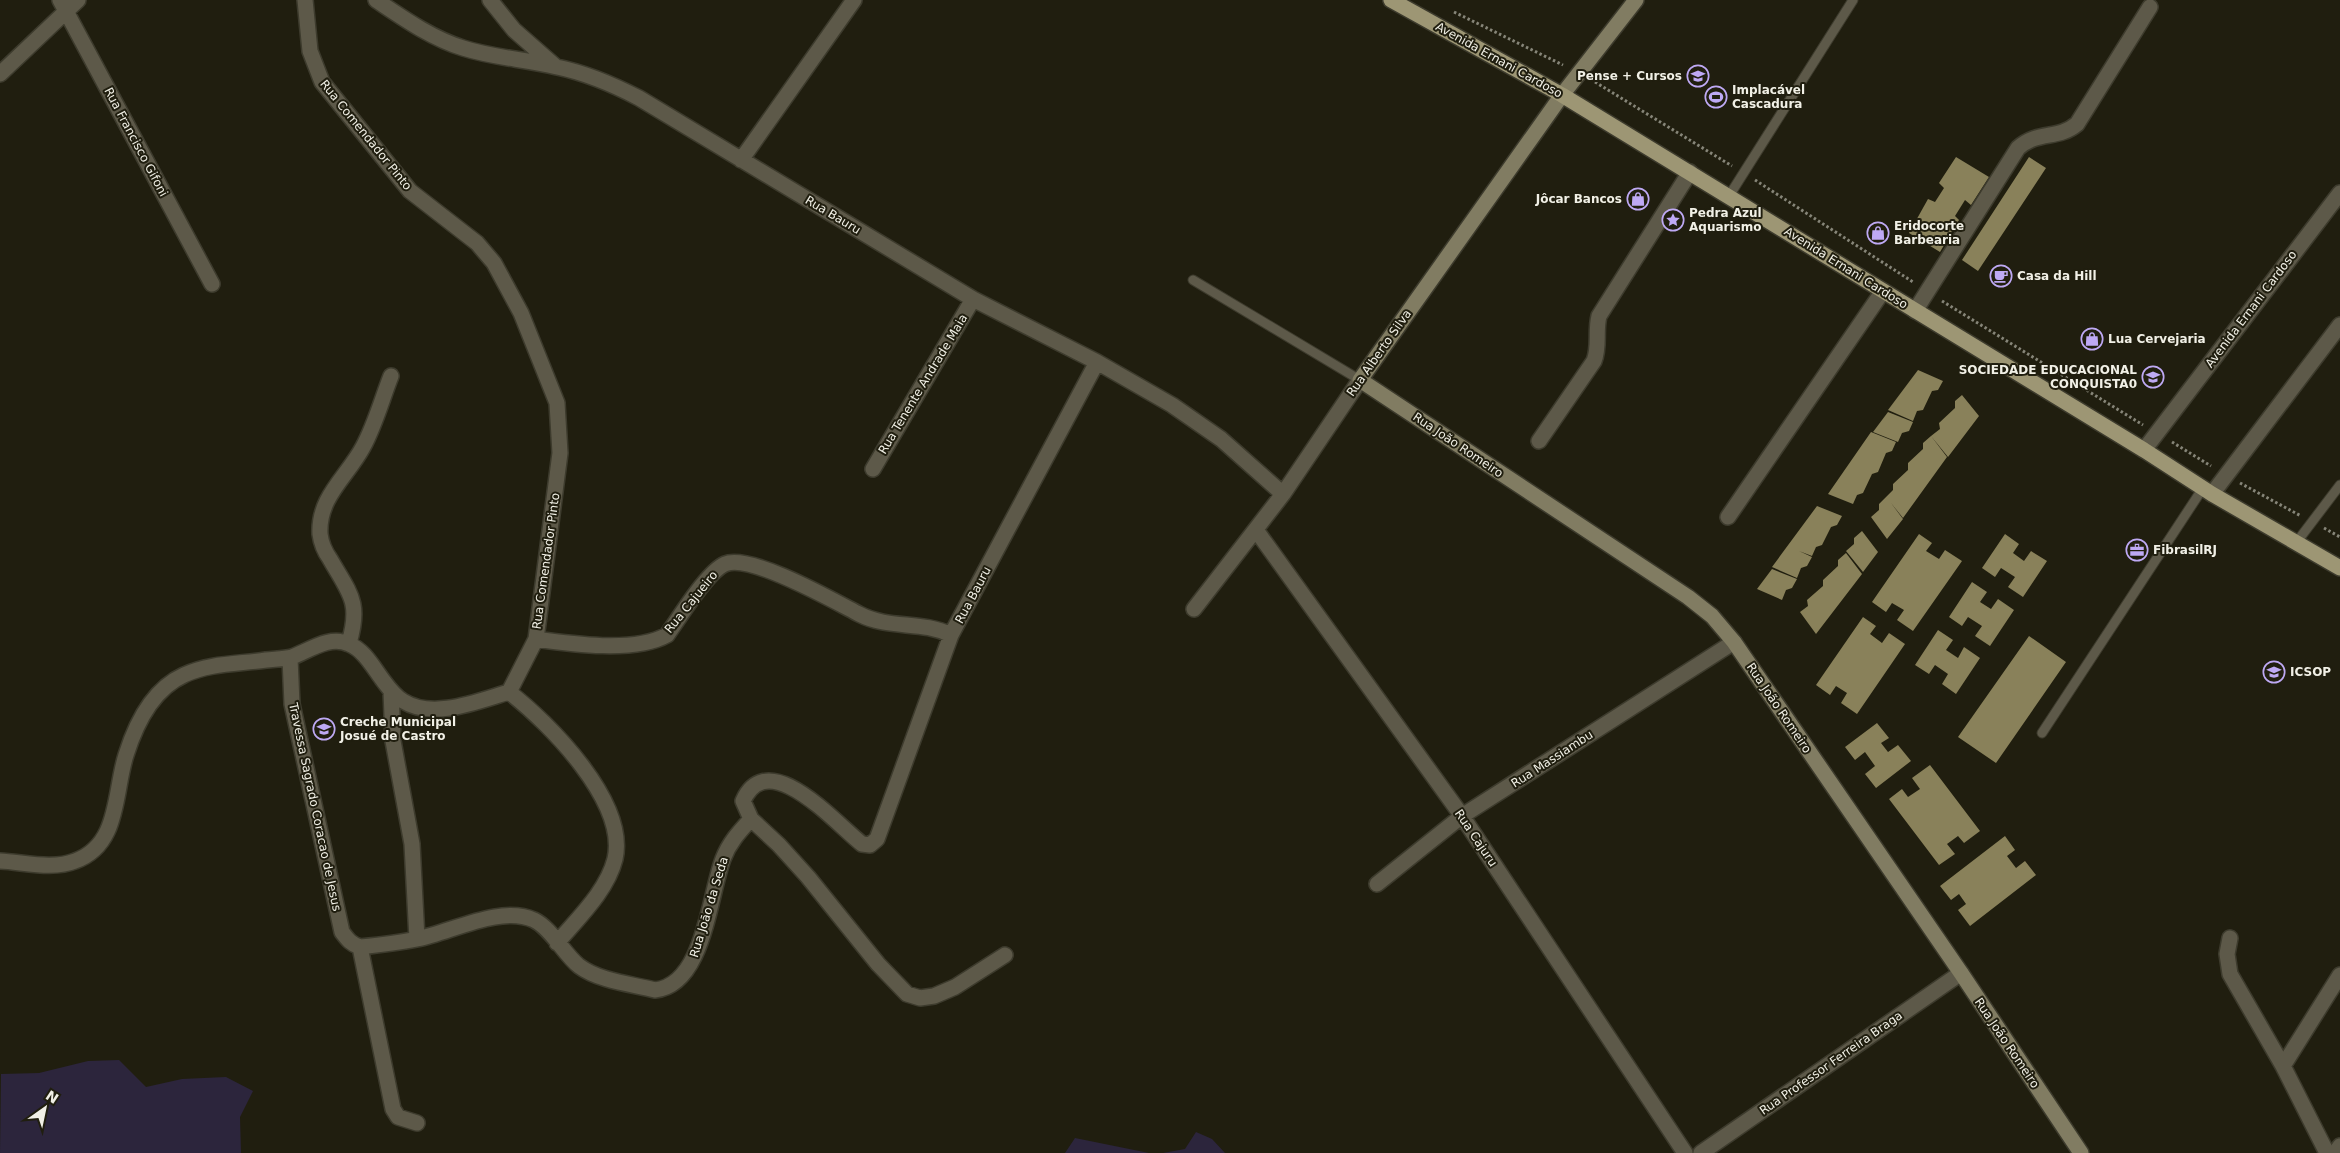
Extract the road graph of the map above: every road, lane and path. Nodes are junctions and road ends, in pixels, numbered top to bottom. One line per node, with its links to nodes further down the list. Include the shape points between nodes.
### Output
1 (78, 0): 9 (street)
2 (305, 0): 47 (street, Rua Comendador Pinto, via 310,51 322,82 410,191 477,243 494,263 521,313 557,404 560,454)
3 (376, 0): 12 (street, via 425,31 462,48)
4 (490, 0): 12 (street, via 514,30)
5 (854, 0): 16 (street)
6 (1391, 0): 15 (main road, Avenida Ernani Cardoso)
7 (1636, 0): 13 (street, Rua Alberto Silva)
8 (1853, 0): 18 (lane)
9 (63, 6): 14 (street); 22 (street, Rua Francisco Gifoni)
10 (2150, 7): 24 (street, via 2077,124 2064,132 2034,137 2018,148)
11 (1446, 9): 13 (path)
12 (555, 66): 16 (street, via 600,78)
13 (1580, 73): 15 (street, Rua Alberto Silva); 18 (path)
14 (0, 74)
15 (1562, 95): 17 (main road, Avenida Ernani Cardoso); 30 (street, Rua Alberto Silva)
16 (741, 160): 25 (street, Rua Bauru)
17 (1690, 172): 20 (main road, Avenida Ernani Cardoso); 32 (street, via 1599,316 1594,362)
18 (1743, 173): 20 (lane); 24 (path)
19 (2340, 193): 31 (street, Avenida Ernani Cardoso)
20 (1729, 196): 23 (main road, Avenida Ernani Cardoso)
21 (1193, 280): 30 (lane)
22 (212, 284)
23 (1883, 291): 26 (main road, Avenida Ernani Cardoso); 39 (street)
24 (1927, 292): 26 (street); 31 (path)
25 (973, 300): 28 (street, Rua Bauru); 34 (street, Rua Tenente Andrade Maia)
26 (1916, 311): 33 (main road, Avenida Ernani Cardoso)
27 (2340, 325): 35 (street)
28 (1097, 362): 38 (street, Rua Bauru, via 1197,420); 46 (street, Rua Bauru)
29 (391, 376): 49 (street, via 363,447 335,485 322,514 320,535 325,551 353,600 355,614)
30 (1360, 380): 38 (street, Rua Alberto Silva); 48 (street, Rua João Romeiro, via 1688,597 1712,616)
31 (2157, 433): 33 (street, Avenida Ernani Cardoso); 35 (path)
32 (1539, 441)
33 (2144, 450): 37 (main road, Avenida Ernani Cardoso)
34 (873, 469)
35 (2226, 475): 37 (street); 40 (path)
36 (2340, 485): 40 (lane)
37 (2207, 491): 43 (main road, Avenida Ernani Cardoso); 53 (lane)
38 (1283, 494): 41 (street, Rua Alberto Silva)
39 (1728, 517)
40 (2312, 522): 42 (path); 43 (lane)
41 (1256, 530): 45 (street, Rua Alberto Silva); 54 (street, Rua Cajuru)
42 (2340, 537)
43 (2296, 543): 44 (main road, Avenida Ernani Cardoso)
44 (2340, 568)
45 (1194, 609)
46 (952, 635): 47 (street, Rua Cajueiro, via 930,626 878,622 774,573 746,562 732,562 715,571 663,637 612,645 580,645); 55 (street, Rua Bauru, via 877,839 870,845 862,844 796,789 772,781 758,783 744,797 743,804)
47 (536, 639): 52 (street, Rua Comendador Pinto)
48 (1734, 642): 54 (street, Rua Massiambu); 63 (street, Rua João Romeiro)
49 (349, 643): 50 (street, via 328,642); 51 (street, via 365,656)
50 (290, 658): 56 (street, via 204,668 169,685 140,719 126,756 114,818 102,840 89,854 60,865); 61 (street, Travessa Sagrado Coracao de Jesus, via 292,704 342,932 349,942)
51 (392, 691): 52 (street, via 403,701 416,706 441,709); 59 (street, via 393,741 412,844)
52 (509, 692): 60 (street, via 536,714 580,764 603,799 615,836 611,870 590,904)
53 (2042, 733)
54 (1462, 816): 57 (street, Rua Massiambu); 68 (street, Rua Cajuru)
55 (751, 819): 60 (street, Rua Joāo da Seda, via 728,849 694,959 673,985 655,990 598,976 580,967); 62 (street, via 808,877 878,964 907,994 920,998 934,996 955,987)
56 (0, 861)
57 (1377, 884)
58 (2230, 938): 65 (street, via 2227,954 2230,974)
59 (416, 939): 60 (street, Rua Joāo da Seda, via 508,915 536,920); 61 (street, Rua Joāo da Seda)
60 (557, 943)
61 (360, 947): 66 (street, via 392,1109 398,1116)
62 (1004, 955)
63 (1961, 973): 69 (street, Rua Professor Ferreira Braga); 70 (street, Rua João Romeiro)
64 (2340, 975): 65 (street)
65 (2283, 1066): 71 (street)
66 (417, 1123)
67 (2340, 1146): 72 (street)
68 (1685, 1153)
69 (1701, 1153)
70 (2081, 1153)
71 (2327, 1153)
72 (2335, 1153)

